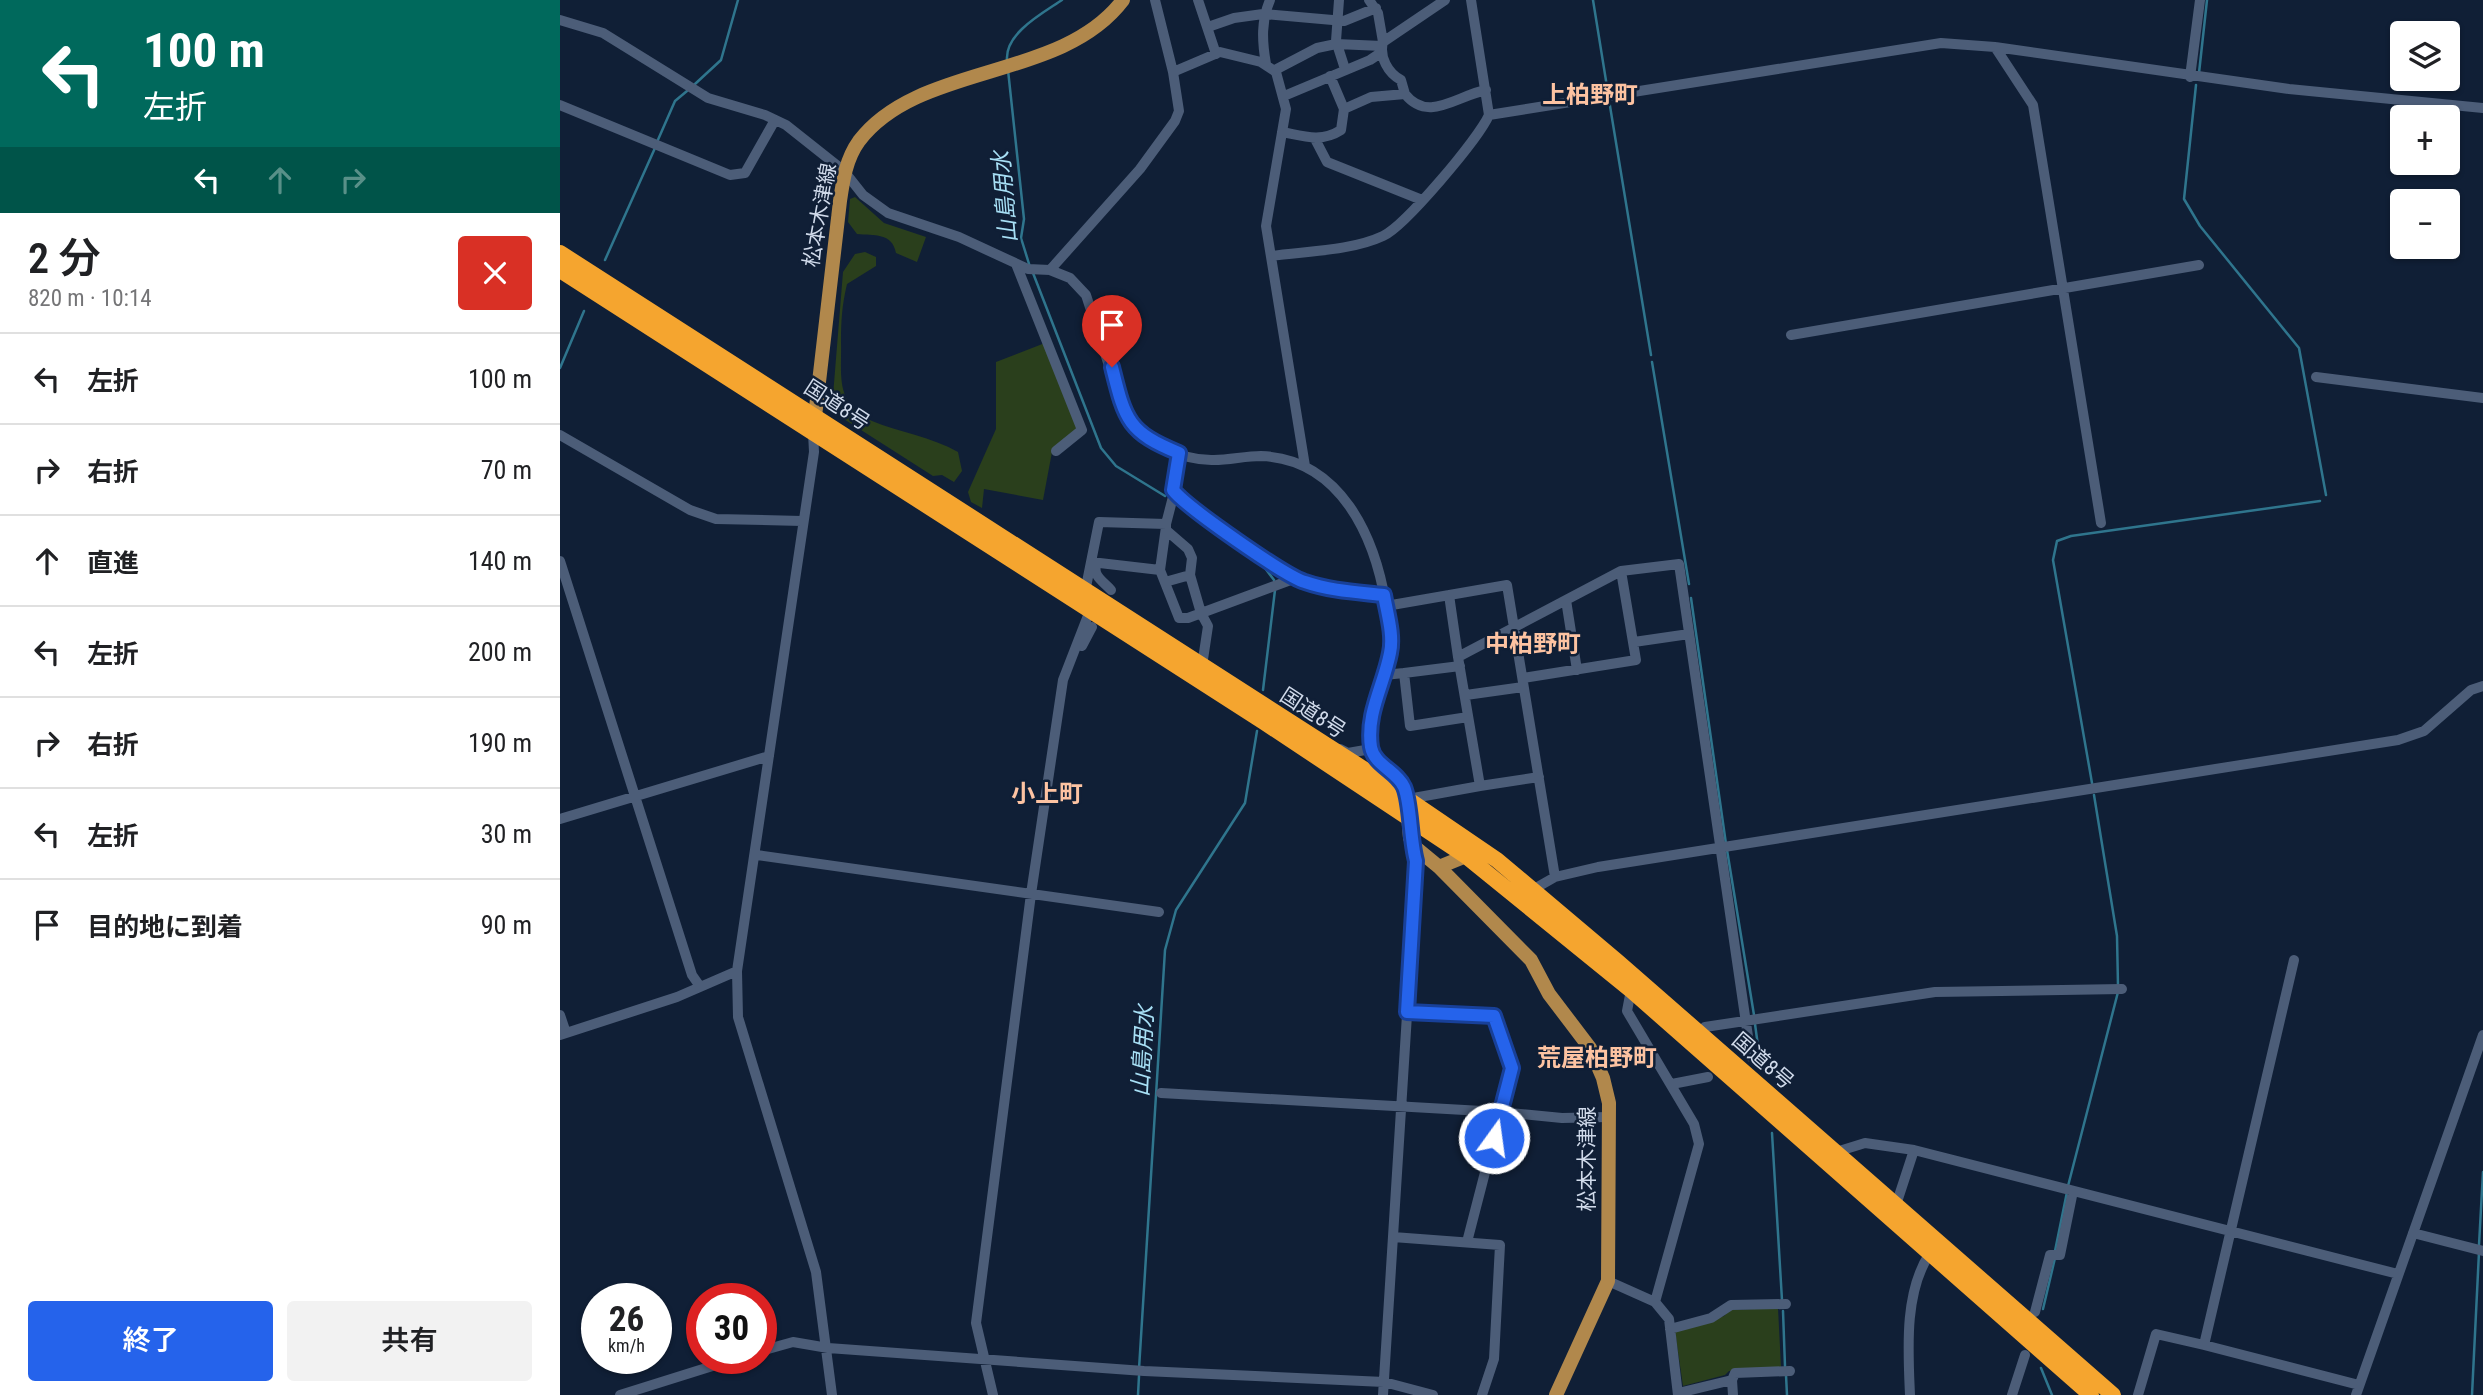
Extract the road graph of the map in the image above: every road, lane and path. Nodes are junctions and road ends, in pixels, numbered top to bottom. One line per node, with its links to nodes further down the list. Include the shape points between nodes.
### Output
1 (1123, 0): 33 (main road, 松本木津線, via 1090,32 908,101 881,117 858,142)
2 (1155, 0): 20 (street)
3 (1198, 0): 13 (street)
4 (1270, 0): 10 (street)
5 (1339, 0): 12 (street)
6 (1445, 0): 15 (street)
7 (1471, 0): 23 (street)
8 (2200, 0): 22 (street)
9 (1373, 4): 12 (street); 15 (street)
10 (1263, 14): 12 (street); 13 (street); 18 (street, via 1262,44)
11 (560, 20): 30 (street, via 603,33 701,94)
12 (1336, 21): 14 (street)
13 (1208, 27): 17 (street)
14 (1336, 44): 15 (street); 18 (street); 19 (street)
15 (1382, 47): 19 (street, via 1370,60); 24 (street)
16 (1995, 47): 22 (street); 29 (street, via 1941,43); 41 (street, via 2033,105)
17 (1216, 54): 18 (street, via 1229,53); 20 (street)
18 (1270, 67): 25 (street)
19 (1345, 69): 21 (street)
20 (1173, 72): 40 (street, via 1175,121 1140,169)
21 (1330, 76): 25 (street); 28 (street)
22 (2190, 77): 27 (street)
23 (1486, 90): 24 (street, via 1424,110); 29 (street)
24 (1405, 94): 28 (street, via 1371,97)
25 (1284, 96): 31 (street)
26 (560, 105): 30 (street, via 730,175 745,173)
27 (2483, 108)
28 (1344, 109): 32 (street, via 1341,130)
29 (1489, 115): 34 (street)
30 (775, 120): 33 (street)
31 (1282, 132): 32 (street); 36 (street, via 1266,226)
32 (1315, 139): 34 (street, via 1327,162)
33 (844, 171): 37 (street, via 863,195 888,213 959,237); 45 (main road, 松本木津線)
34 (1422, 200): 36 (street, via 1397,228 1381,237)
35 (560, 253): 45 (highway, 国道8号)
36 (1271, 256): 50 (street)
37 (1016, 264): 40 (street); 48 (street, via 1082,429)
38 (2199, 265): 41 (street)
39 (560, 270): 46 (highway, 国道8号)
40 (1050, 270): 49 (street, via 1070,278 1086,295 1126,418 1158,445)
41 (2064, 289): 42 (street); 53 (street)
42 (1791, 335)
43 (2316, 377): 44 (street)
44 (2483, 398)
45 (815, 415): 46 (main road, 松本木津線); 63 (highway, 国道8号)
46 (813, 433): 52 (street); 68 (highway, 国道8号)
47 (560, 435): 52 (street, via 690,510 716,519)
48 (1056, 451)
49 (1179, 453): 50 (street, via 1201,460 1266,457); 51 (street)
50 (1305, 466): 65 (street, via 1331,486 1361,524 1373,545)
51 (1174, 493): 54 (street); 60 (street)
52 (802, 521): 83 (street)
53 (2102, 523)
54 (1166, 526): 56 (street, via 1099,523); 57 (street); 59 (street, via 1188,549)
55 (560, 561): 86 (street)
56 (1094, 562): 57 (street); 62 (street, via 1098,578); 63 (street)
57 (1160, 570): 61 (street)
58 (1621, 571): 66 (street); 70 (street, via 1679,564); 71 (street)
59 (1190, 575): 61 (street); 67 (street)
60 (1296, 578): 65 (street); 67 (street)
61 (1165, 582): 67 (street, via 1180,618)
62 (1111, 590)
63 (1085, 592): 73 (highway, 国道8号)
64 (1450, 595): 65 (street); 69 (street, via 1507,585); 72 (street)
65 (1385, 600): 76 (street, via 1391,650)
66 (1566, 600): 69 (street); 74 (street)
67 (1201, 613): 73 (street, via 1208,626)
68 (1091, 620): 87 (highway, 国道8号); 96 (street, via 1063,680)
69 (1515, 625): 72 (street); 77 (street)
70 (1689, 634): 71 (street); 90 (street)
71 (1634, 642): 74 (street, via 1636,660)
72 (1459, 662): 75 (street); 79 (street)
73 (1202, 666): 80 (highway, 国道8号)
74 (1577, 670): 77 (street)
75 (1404, 673): 76 (street); 81 (street, via 1410,726)
76 (1384, 675): 82 (street, via 1375,696)
77 (1523, 682): 79 (street); 84 (street)
78 (2483, 686): 90 (street, via 2471,690 2424,731 2398,740)
79 (1466, 695): 81 (street)
80 (1278, 715): 82 (street, via 1299,722 1348,753); 87 (highway, 国道8号)
81 (1468, 717): 85 (street)
82 (1371, 749): 87 (street, via 1377,760 1398,776)
83 (769, 756): 86 (street); 91 (street)
84 (1539, 777): 85 (street); 94 (street)
85 (1480, 786): 87 (street)
86 (634, 795): 88 (street); 100 (street)
87 (1408, 807): 89 (main road); 92 (highway, 国道8号); 95 (highway, 国道8号)
88 (560, 819)
89 (1410, 838): 93 (main road, 松本木津線, via 1425,858); 103 (street, via 1416,861)
90 (1725, 848): 94 (street); 105 (street)
91 (757, 855): 96 (street); 99 (street)
92 (1466, 856): 93 (main road); 101 (highway, 国道8号)
93 (1439, 867): 115 (main road, 松本木津線, via 1524,951 1590,1048 1603,1078)
94 (1555, 877): 95 (street)
95 (1534, 889): 106 (highway, 国道8号)
96 (1031, 894): 97 (street); 136 (street, via 976,1323)
97 (1159, 912)
98 (2294, 960): 120 (street)
99 (737, 971): 100 (street); 134 (street, via 738,1017 816,1272)
100 (699, 985): 107 (street, via 677,997)
101 (1631, 990): 111 (street, via 1627,1011); 125 (highway, 国道8号)
102 (2118, 990): 105 (street, via 1935,992)
103 (1407, 1012): 113 (street); 114 (street, via 1494,1016 1512,1068)
104 (560, 1015): 107 (street)
105 (1747, 1021): 106 (street, via 1705,1027); 109 (street)
106 (1700, 1033): 117 (highway, 国道8号)
107 (563, 1034)
108 (2483, 1035): 121 (street)
109 (1751, 1057)
110 (1708, 1077): 111 (street)
111 (1672, 1084): 128 (street, via 1694,1124 1699,1144)
112 (1161, 1093): 113 (street)
113 (1401, 1107): 114 (street); 122 (street)
114 (1500, 1112): 115 (street); 123 (street)
115 (1608, 1117): 127 (main road, 松本木津線)
116 (1914, 1150): 117 (street, via 1865,1143); 118 (street); 119 (street)
117 (1836, 1152): 119 (highway, 国道8号)
118 (2069, 1190): 120 (street); 130 (street, via 2055,1255)
119 (1896, 1205): 154 (highway, 国道8号)
120 (2232, 1231): 126 (street); 132 (street)
121 (2413, 1233): 124 (street); 126 (street)
122 (1393, 1237): 123 (street); 140 (street)
123 (1467, 1242): 148 (street, via 1500,1245 1494,1359)
124 (2479, 1250)
125 (1930, 1254): 151 (street, via 1921,1268 1908,1338); 153 (highway, 国道8号)
126 (2398, 1274): 141 (street)
127 (1608, 1281): 128 (street); 149 (main road, 松本木津線)
128 (1655, 1302): 131 (street)
129 (1786, 1304): 131 (street, via 1731,1305 1711,1318)
130 (2035, 1312)
131 (1670, 1329): 142 (street)
132 (2204, 1345): 141 (street); 155 (street, via 2156,1334)
133 (777, 1347): 134 (street, via 793,1342)
134 (828, 1348): 136 (street); 144 (street)
135 (2025, 1355): 152 (street)
136 (986, 1359): 140 (street); 145 (street)
137 (1790, 1371): 139 (street, via 1735,1374)
138 (687, 1374): 143 (street)
139 (1732, 1380): 142 (street); 150 (street)
140 (1384, 1382): 146 (street); 147 (street)
141 (2357, 1390)
142 (1678, 1394)
143 (620, 1395)
144 (832, 1395)
145 (993, 1395)
146 (1383, 1395)
147 (1433, 1395)
148 (1482, 1395)
149 (1556, 1395)
150 (1733, 1395)
151 (1910, 1395)
152 (2012, 1395)
153 (2091, 1395)
154 (2113, 1395)
155 (2138, 1395)

